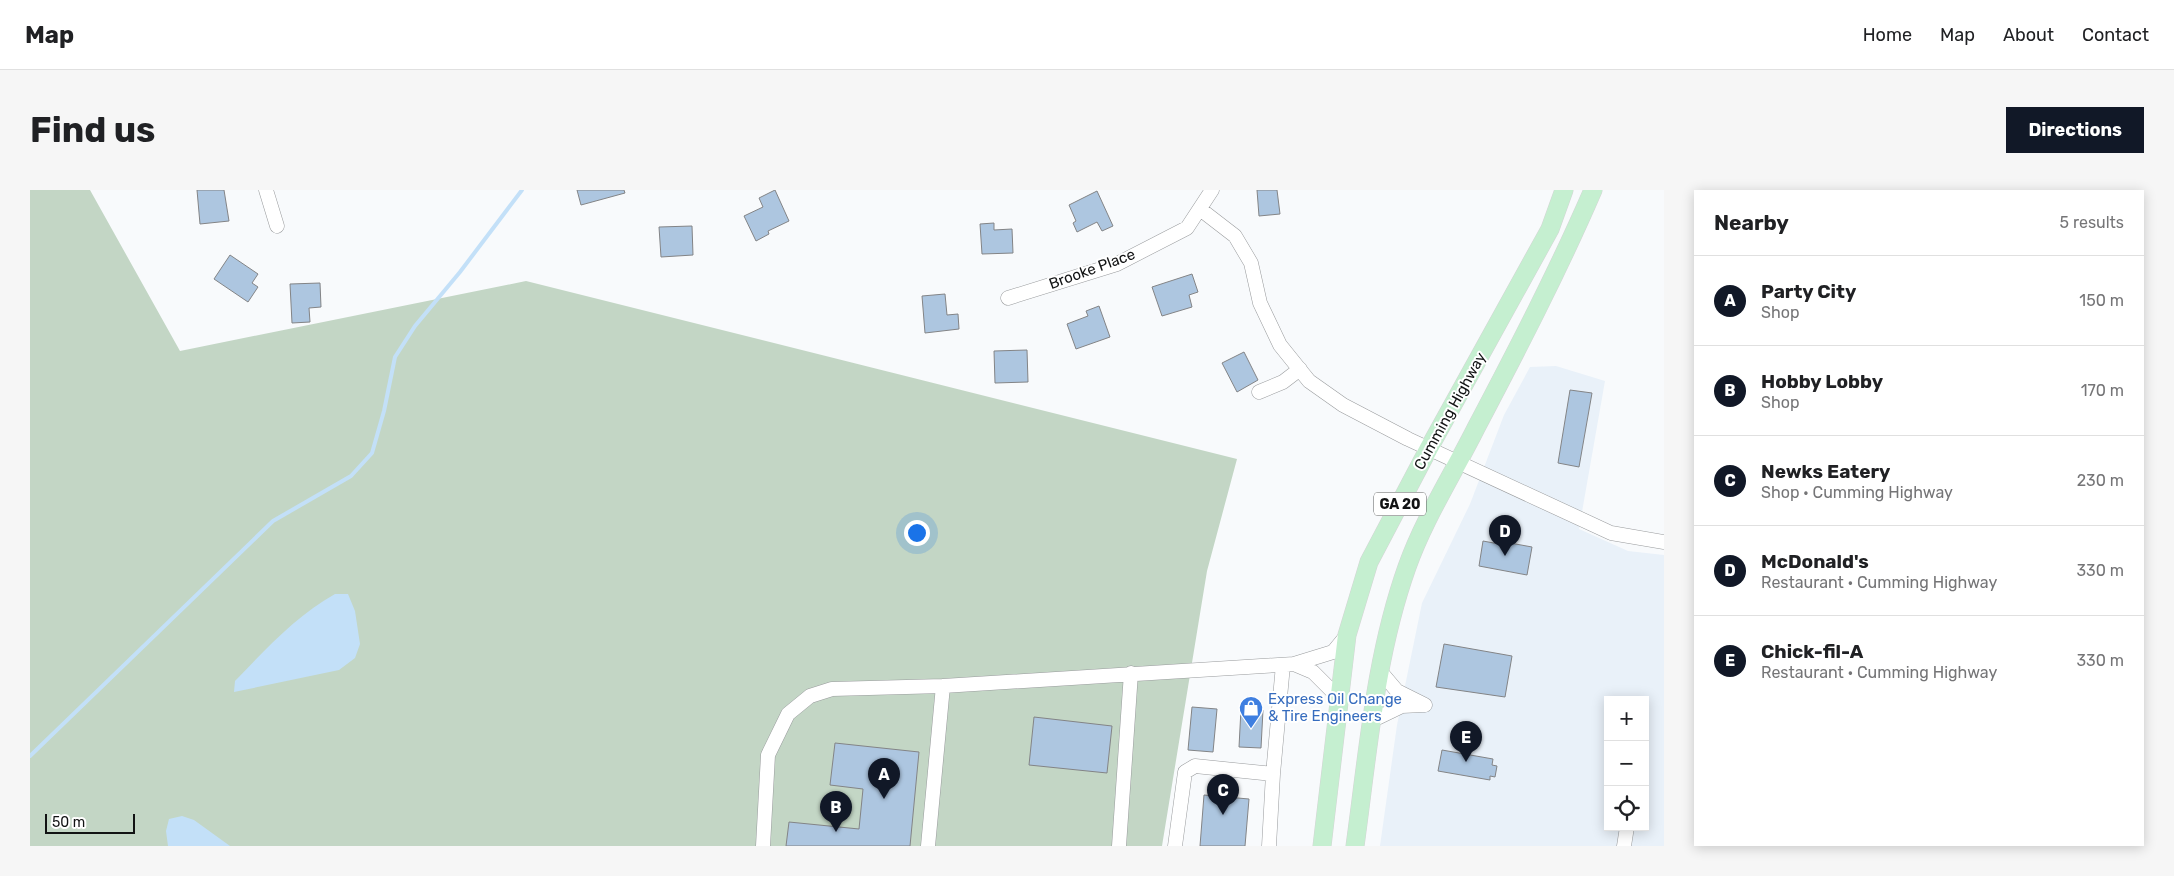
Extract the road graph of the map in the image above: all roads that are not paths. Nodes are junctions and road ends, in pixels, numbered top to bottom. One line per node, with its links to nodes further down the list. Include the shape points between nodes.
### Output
1 (266, 190): 6 (street)
2 (1212, 190): 5 (street, Brooke Place)
3 (1564, 190): 10 (main road, Cumming Highway / GA 20, via 1550,229)
4 (1593, 190): 11 (main road, Cumming Highway / GA 20)
5 (1200, 209): 7 (street, Brooke Place, via 1187,228 1117,264); 8 (street, via 1235,236 1251,263 1260,303 1280,345)
6 (277, 226)
7 (1008, 298)
8 (1300, 369): 9 (street, via 1277,385); 10 (street, via 1309,381 1343,405)
9 (1259, 392)
10 (1429, 448): 11 (street); 13 (main road, Cumming Highway / GA 20, via 1369,562)
11 (1459, 462): 12 (street, via 1611,533); 15 (main road, Cumming Highway / GA 20, via 1407,566 1383,648)
12 (1664, 542)
13 (1347, 635): 14 (street, via 1332,652); 18 (main road, Cumming Highway / GA 20)
14 (1289, 665): 16 (street); 18 (street, via 1313,672); 20 (street)
15 (1380, 671): 19 (main road, Cumming Highway / GA 20); 19 (street, via 1397,692 1425,706 1402,706)
16 (1131, 673): 17 (street); 24 (street)
17 (943, 686): 22 (street, via 832,689 810,696 788,714 768,755); 23 (street)
18 (1339, 698): 27 (main road, Cumming Highway / GA 20)
19 (1371, 720): 28 (main road, Cumming Highway / GA 20)
20 (1273, 774): 25 (street, via 1195,766 1185,772); 26 (street)
21 (1626, 831): 29 (street)
22 (763, 846)
23 (928, 846)
24 (1119, 846)
25 (1175, 846)
26 (1269, 846)
27 (1322, 846)
28 (1355, 846)
29 (1624, 846)

